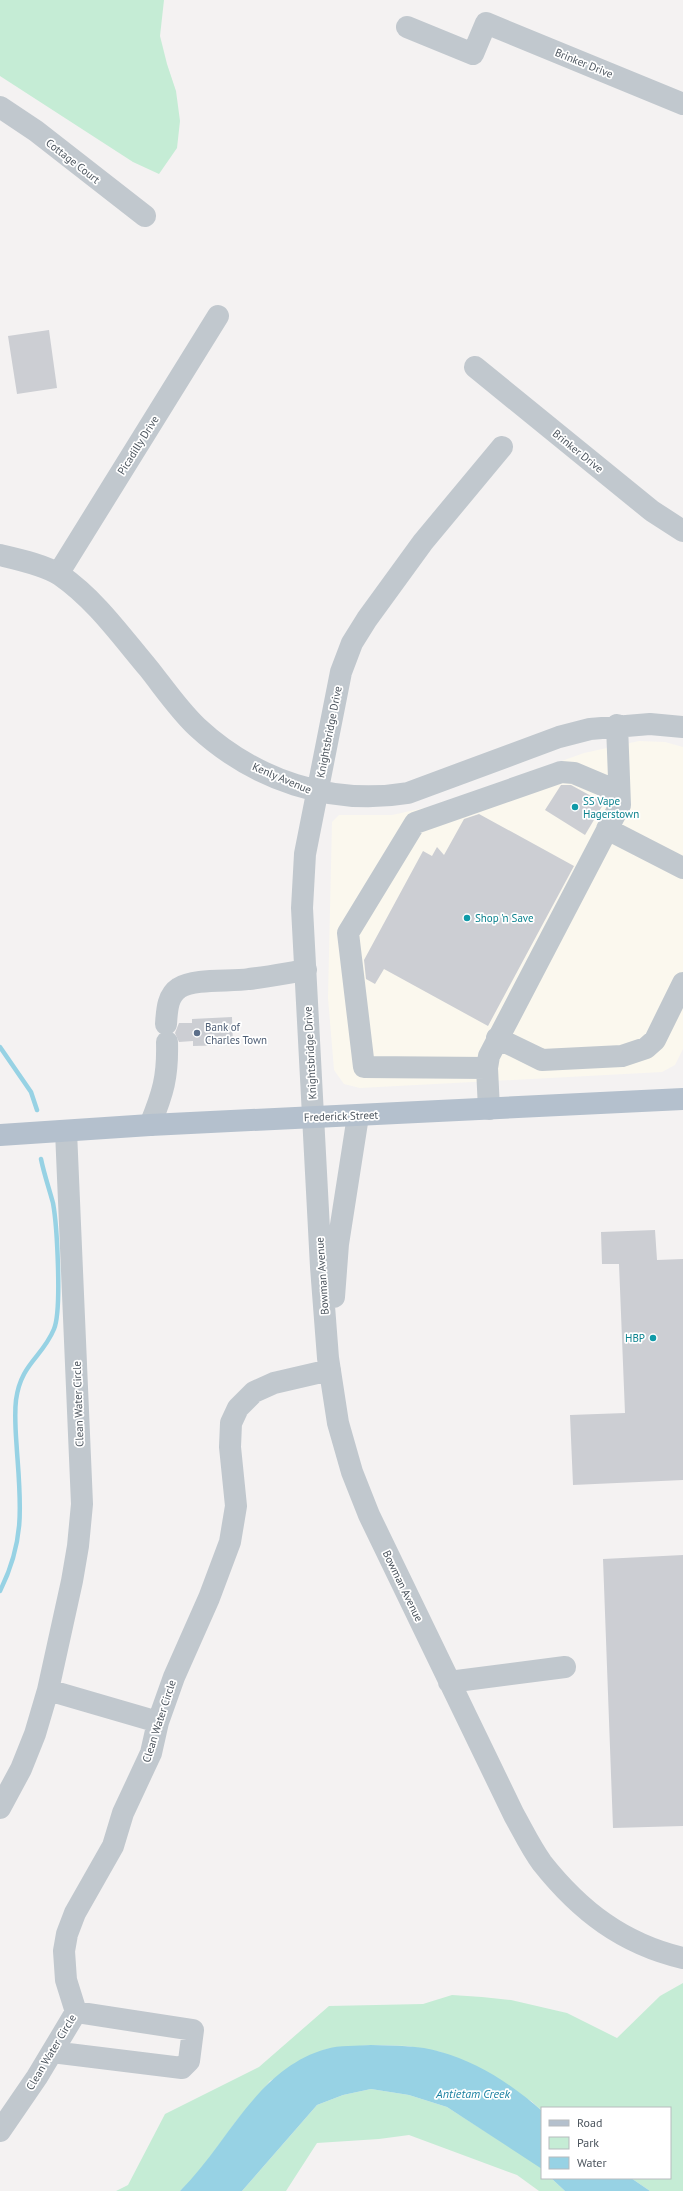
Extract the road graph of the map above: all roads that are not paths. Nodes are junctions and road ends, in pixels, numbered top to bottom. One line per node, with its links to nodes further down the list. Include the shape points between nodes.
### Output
1 (407, 27): 2 (street, Brinker Drive, via 473,54 486,23)
2 (683, 104)
3 (0, 107): 4 (street, Cottage Court, via 36,131)
4 (145, 216)
5 (218, 316): 10 (street, Picadilly Drive)
6 (475, 367): 8 (street, Brinker Drive, via 652,511)
7 (502, 447): 13 (street, Knightsbridge Drive, via 423,542 352,643 341,672)
8 (683, 531)
9 (0, 555): 10 (street, Kenly Avenue, via 20,559)
10 (58, 574): 13 (street, Kenly Avenue, via 82,592 104,614 196,726 221,747 249,765)
11 (617, 725): 12 (street, Kenly Avenue, via 650,724); 14 (street); 15 (street, Kenly Avenue, via 559,737)
12 (683, 728)
13 (317, 792): 15 (street, Kenly Avenue, via 352,796); 19 (street, Knightsbridge Drive, via 303,876 302,908)
14 (619, 792): 16 (street, via 574,773 561,772); 17 (street, via 620,805)
15 (408, 793): 16 (street)
16 (415, 823): 22 (street, via 348,934 364,1067)
17 (607, 829): 18 (street); 21 (street)
18 (683, 868)
19 (306, 970): 26 (street, Knightsbridge Drive); 27 (street, via 192,983 179,988 172,995 167,1008 167,1069 164,1091)
20 (683, 983): 21 (street, via 656,1040 646,1048 622,1056 542,1060)
21 (498, 1038): 22 (street, via 489,1056)
22 (487, 1068): 24 (street)
23 (683, 1099): 24 (main road, Frederick Street)
24 (489, 1109): 25 (main road, Frederick Street)
25 (358, 1116): 26 (main road, Frederick Street); 30 (street, via 338,1244)
26 (314, 1117): 27 (main road, Frederick Street); 30 (street, Bowman Avenue, via 321,1267)
27 (150, 1125): 28 (main road, Frederick Street)
28 (66, 1131): 29 (main road, Frederick Street); 33 (street, Clean Water Circle, via 82,1504 73,1574)
29 (0, 1134)
30 (329, 1364): 32 (street, Bowman Avenue, via 338,1423 368,1515); 34 (street, Clean Water Circle, via 254,1392 238,1408 231,1422 230,1447 236,1506 230,1542)
31 (566, 1666): 32 (street)
32 (449, 1682): 36 (street, Bowman Avenue, via 514,1815 541,1862 574,1899 612,1930 656,1952)
33 (48, 1690): 34 (street); 35 (street, Clean Water Circle, via 21,1769)
34 (158, 1722): 37 (street, Clean Water Circle, via 151,1753 123,1813 113,1846 67,1934 64,1951 66,1980)
35 (0, 1808)
36 (683, 1958)
37 (76, 2012): 38 (street, Clean Water Circle); 38 (street, via 193,2030 190,2061 182,2068)
38 (52, 2052): 39 (street, Clean Water Circle)
39 (0, 2131)

